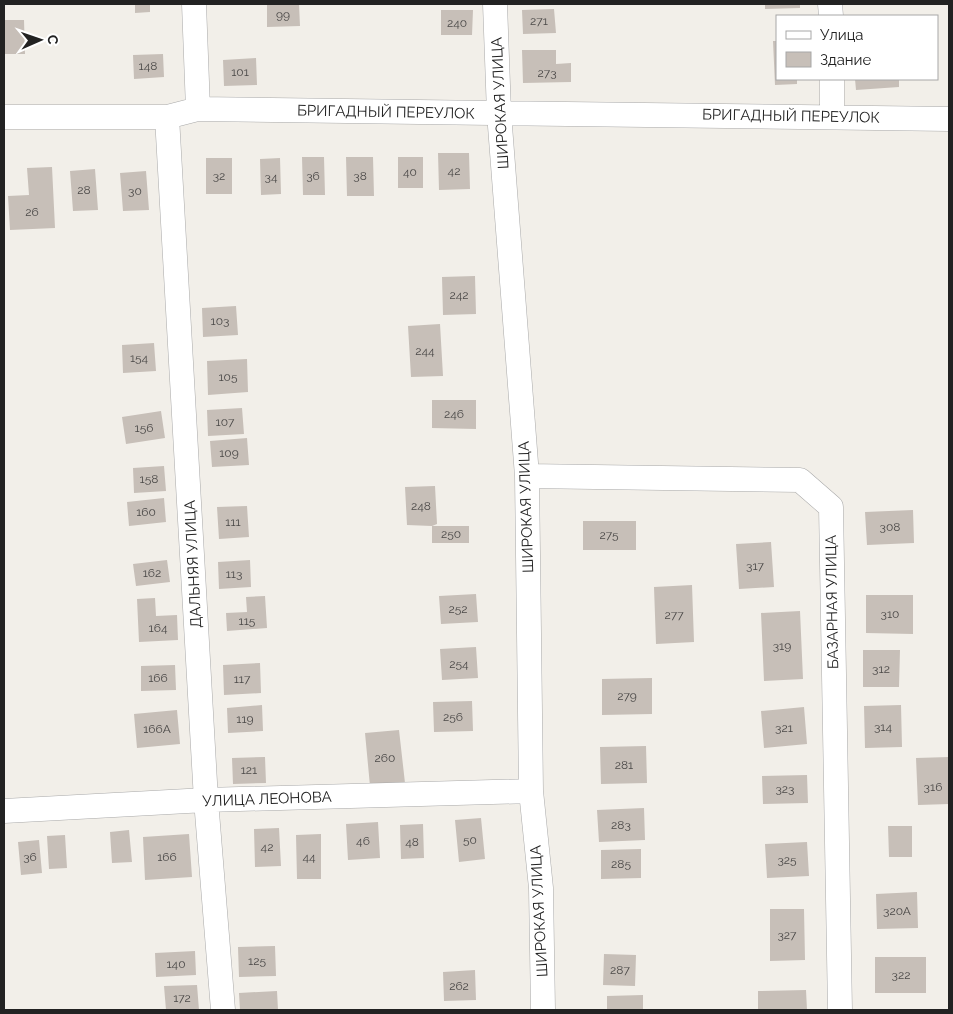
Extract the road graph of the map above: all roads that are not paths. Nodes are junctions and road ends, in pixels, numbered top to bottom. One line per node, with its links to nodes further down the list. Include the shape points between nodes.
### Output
1 (194, 4): 4 (street)
2 (495, 4): 5 (street, ШИРОКАЯ УЛИЦА)
3 (832, 80): 6 (street)
4 (198, 109): 5 (street, БРИГАДНЫЙ ПЕРЕУЛОК); 8 (street, БРИГАДНЫЙ ПЕРЕУЛОК)
5 (499, 113): 6 (street, БРИГАДНЫЙ ПЕРЕУЛОК); 10 (street, ШИРОКАЯ УЛИЦА)
6 (832, 116): 9 (street, БРИГАДНЫЙ ПЕРЕУЛОК)
7 (4, 117): 8 (street, БРИГАДНЫЙ ПЕРЕУЛОК)
8 (168, 117): 12 (street, ДАЛЬНЯЯ УЛИЦА)
9 (949, 119)
10 (527, 476): 11 (street, ШИРОКАЯ УЛИЦА); 16 (street, БАЗАРНАЯ УЛИЦА, via 800,480 830,507)
11 (531, 791): 12 (street, УЛИЦА ЛЕОНОВА); 15 (street, ШИРОКАЯ УЛИЦА, via 541,888)
12 (206, 800): 13 (street, УЛИЦА ЛЕОНОВА); 14 (street, ДАЛЬНЯЯ УЛИЦА)
13 (4, 811)
14 (223, 1010)
15 (543, 1010)
16 (840, 1010)

